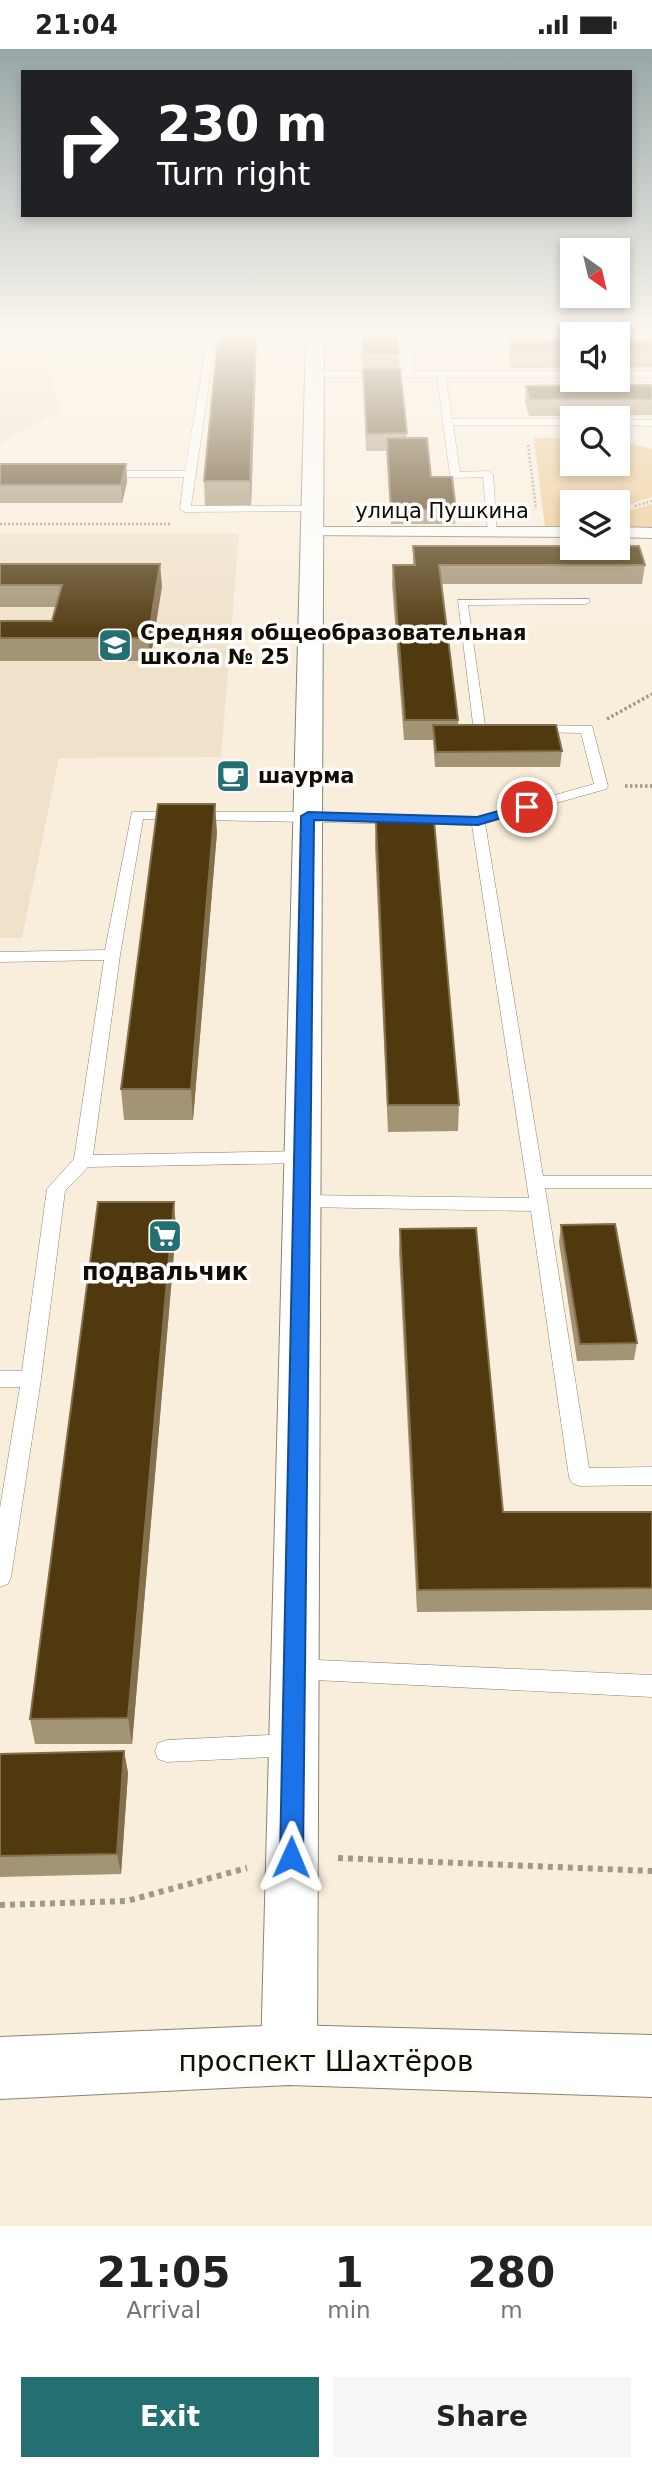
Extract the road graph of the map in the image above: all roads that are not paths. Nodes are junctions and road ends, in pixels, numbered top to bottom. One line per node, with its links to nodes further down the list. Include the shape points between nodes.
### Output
1 (196, 438): 5 (lane)
2 (314, 438): 6 (street)
3 (450, 438): 7 (lane, via 455,475 488,474)
4 (96, 474): 5 (lane)
5 (190, 474): 6 (lane, via 185,509)
6 (312, 521): 7 (street, улица Пушкина); 12 (street)
7 (493, 532): 8 (street, улица Пушкина)
8 (560, 532)
9 (630, 533): 10 (street)
10 (652, 533)
11 (584, 601): 13 (lane, via 462,602 480,729 587,729 601,786)
12 (308, 816): 13 (lane); 14 (lane, via 136,815); 16 (street)
13 (478, 821): 18 (lane)
14 (112, 955): 15 (lane); 17 (lane)
15 (0, 957)
16 (303, 1157): 17 (lane); 20 (street)
17 (83, 1161): 23 (lane, via 56,1189)
18 (535, 1182): 19 (lane); 21 (lane)
19 (652, 1182)
20 (302, 1201): 21 (lane); 26 (street)
21 (539, 1205): 24 (lane, via 580,1477)
22 (0, 1380): 23 (lane)
23 (31, 1380): 25 (lane)
24 (652, 1476)
25 (0, 1577)
26 (295, 1669): 27 (lane); 28 (street)
27 (652, 1686)
28 (293, 1745): 29 (lane); 30 (street)
29 (167, 1751)
30 (289, 2055): 31 (main road, проспект Шахтёров); 32 (main road, проспект Шахтёров)
31 (652, 2066)
32 (0, 2068)

